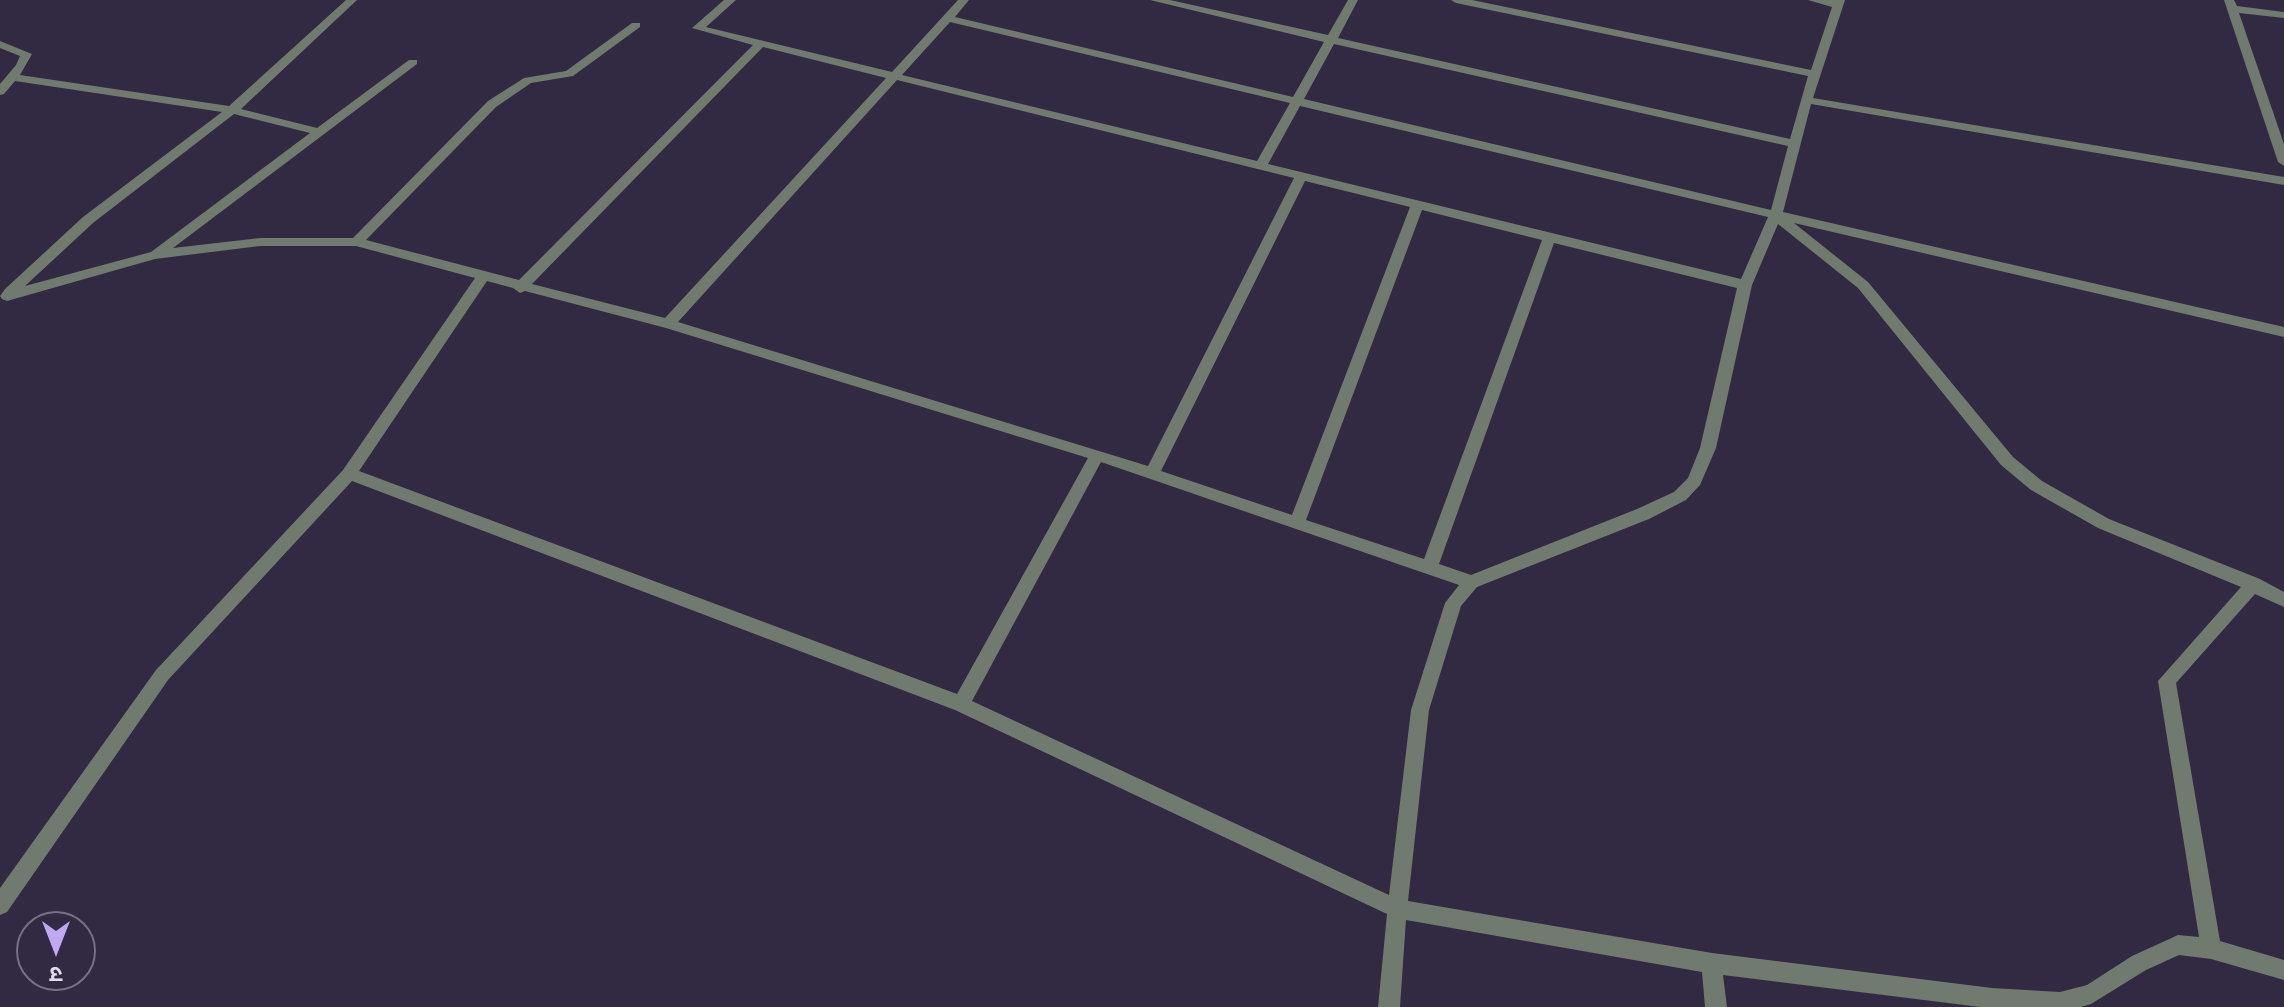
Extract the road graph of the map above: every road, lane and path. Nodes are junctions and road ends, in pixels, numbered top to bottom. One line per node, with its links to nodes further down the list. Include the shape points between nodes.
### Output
1 (352, 0): 23 (street)
2 (731, 0): 15 (street, via 698,28)
3 (964, 0): 11 (street)
4 (1155, 0): 13 (street)
5 (1353, 0): 13 (street)
6 (1456, 0): 17 (street)
7 (1813, 0): 8 (street)
8 (1839, 2): 17 (street)
9 (2232, 4): 10 (street); 26 (street)
10 (2284, 15)
11 (947, 18): 18 (street); 22 (street)
12 (636, 25): 33 (street, via 569,74 528,80 492,104)
13 (1332, 39): 22 (street); 25 (street)
14 (0, 44): 19 (street, via 26,54)
15 (760, 44): 18 (street); 37 (street)
16 (413, 62): 24 (street)
17 (1815, 74): 21 (street)
18 (896, 75): 27 (street); 39 (street)
19 (11, 77): 20 (street); 23 (street)
20 (0, 91)
21 (1806, 100): 25 (street); 29 (street)
22 (1297, 101): 27 (street); 31 (street)
23 (232, 110): 24 (street); 38 (street, via 88,220)
24 (320, 132): 34 (street)
25 (1794, 144): 31 (street)
26 (2284, 162)
27 (1261, 165): 28 (street)
28 (1302, 175): 30 (street); 43 (street)
29 (2284, 181)
30 (1418, 204): 32 (street); 44 (street)
31 (1776, 215): 36 (street); 40 (street); 47 (street, via 1863,285 2007,461 2032,484 2166,550)
32 (1549, 238): 36 (street); 45 (street)
33 (356, 242): 34 (street, via 260,242); 35 (street)
34 (155, 255): 38 (street)
35 (483, 277): 37 (street); 42 (street)
36 (1745, 285): 46 (street, via 1708,448 1694,481 1680,496 1643,514)
37 (520, 288): 39 (street)
38 (3, 300)
39 (668, 324): 41 (street)
40 (2283, 333)
41 (1097, 455): 43 (street); 49 (street)
42 (349, 474): 49 (street); 50 (street, via 162,675)
43 (1152, 474): 44 (street)
44 (1297, 523): 45 (street)
45 (1430, 567): 46 (street)
46 (1471, 582): 51 (street, via 1453,603 1420,710)
47 (2254, 584): 48 (street); 52 (street, via 2167,681)
48 (2284, 600)
49 (961, 704): 51 (street)
50 (0, 905)
51 (1397, 909): 53 (street); 55 (street)
52 (2211, 949): 53 (street, via 2178,945 2091,994 2060,1002); 54 (street)
53 (1712, 963): 56 (street)
54 (2284, 970)
55 (1389, 1007)
56 (1716, 1007)

